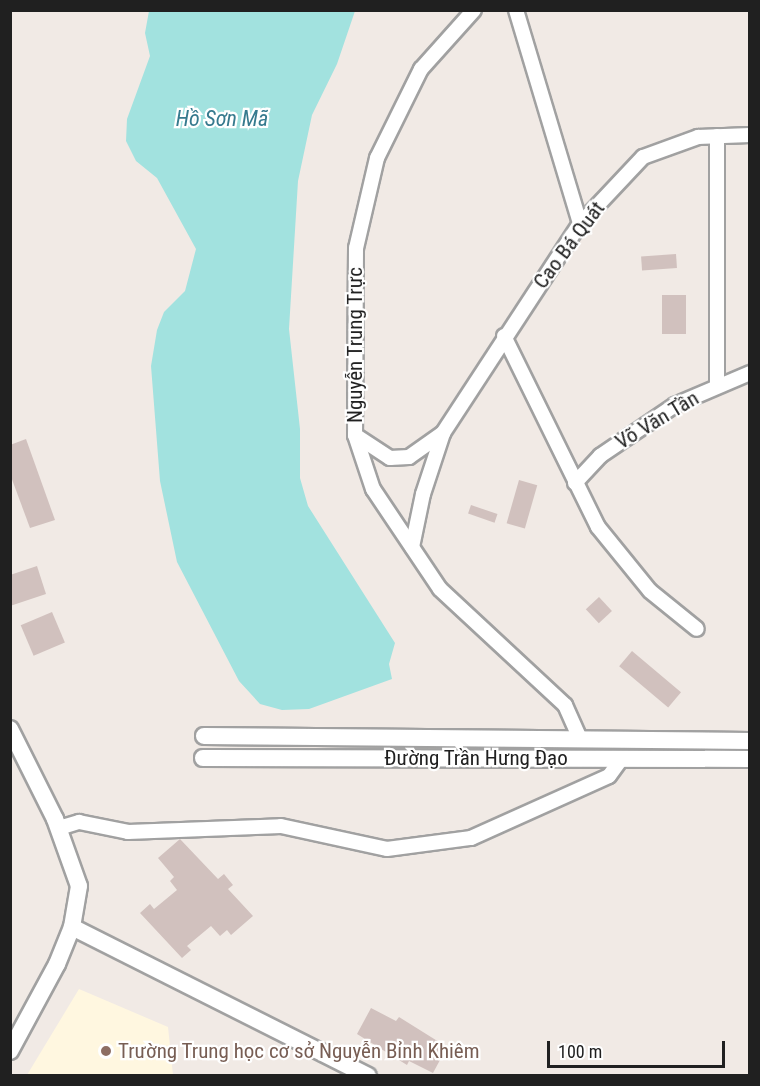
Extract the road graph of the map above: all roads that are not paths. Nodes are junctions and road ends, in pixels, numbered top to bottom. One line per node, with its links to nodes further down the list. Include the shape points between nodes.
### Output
1 (474, 10): 10 (street, Nguyễn Trung Trực, via 421,69 377,158 356,248)
2 (516, 10): 5 (street)
3 (750, 135): 4 (street, Cao Bá Quát)
4 (717, 136): 5 (street, Cao Bá Quát, via 698,137 643,157); 8 (street)
5 (580, 225): 6 (street, Cao Bá Quát)
6 (504, 336): 9 (street, Cao Bá Quát); 11 (street)
7 (750, 373): 8 (street, Võ Văn Tần)
8 (717, 386): 11 (street, Võ Văn Tần, via 675,405 609,450)
9 (443, 432): 10 (street, Cao Bá Quát, via 409,457 390,458); 12 (street, Cao Bá Quát, via 423,494)
10 (355, 435): 12 (street, Nguyễn Trung Trực, via 372,489)
11 (575, 483): 13 (street, via 597,527 650,591)
12 (412, 548): 17 (street, Nguyễn Trung Trực, via 440,589 565,705)
13 (697, 629)
14 (10, 729): 24 (street)
15 (204, 736): 16 (street, Đường Trần Hưng Đạo)
16 (348, 737): 17 (street, Đường Trần Hưng Đạo); 20 (street)
17 (580, 739): 18 (street, Đường Trần Hưng Đạo); 21 (street)
18 (750, 741)
19 (203, 758): 20 (street, Đường Trần Hưng Đạo)
20 (348, 758): 21 (street, Đường Trần Hưng Đạo)
21 (580, 758): 22 (street, Đường Trần Hưng Đạo)
22 (622, 758): 23 (street, Đường Trần Hưng Đạo); 24 (street, via 609,776 471,838 387,849 281,826 128,832 79,822)
23 (750, 759)
24 (58, 828): 25 (street, via 79,886)
25 (72, 927): 26 (street, via 57,964); 27 (street)
26 (10, 1051)
27 (368, 1076)

